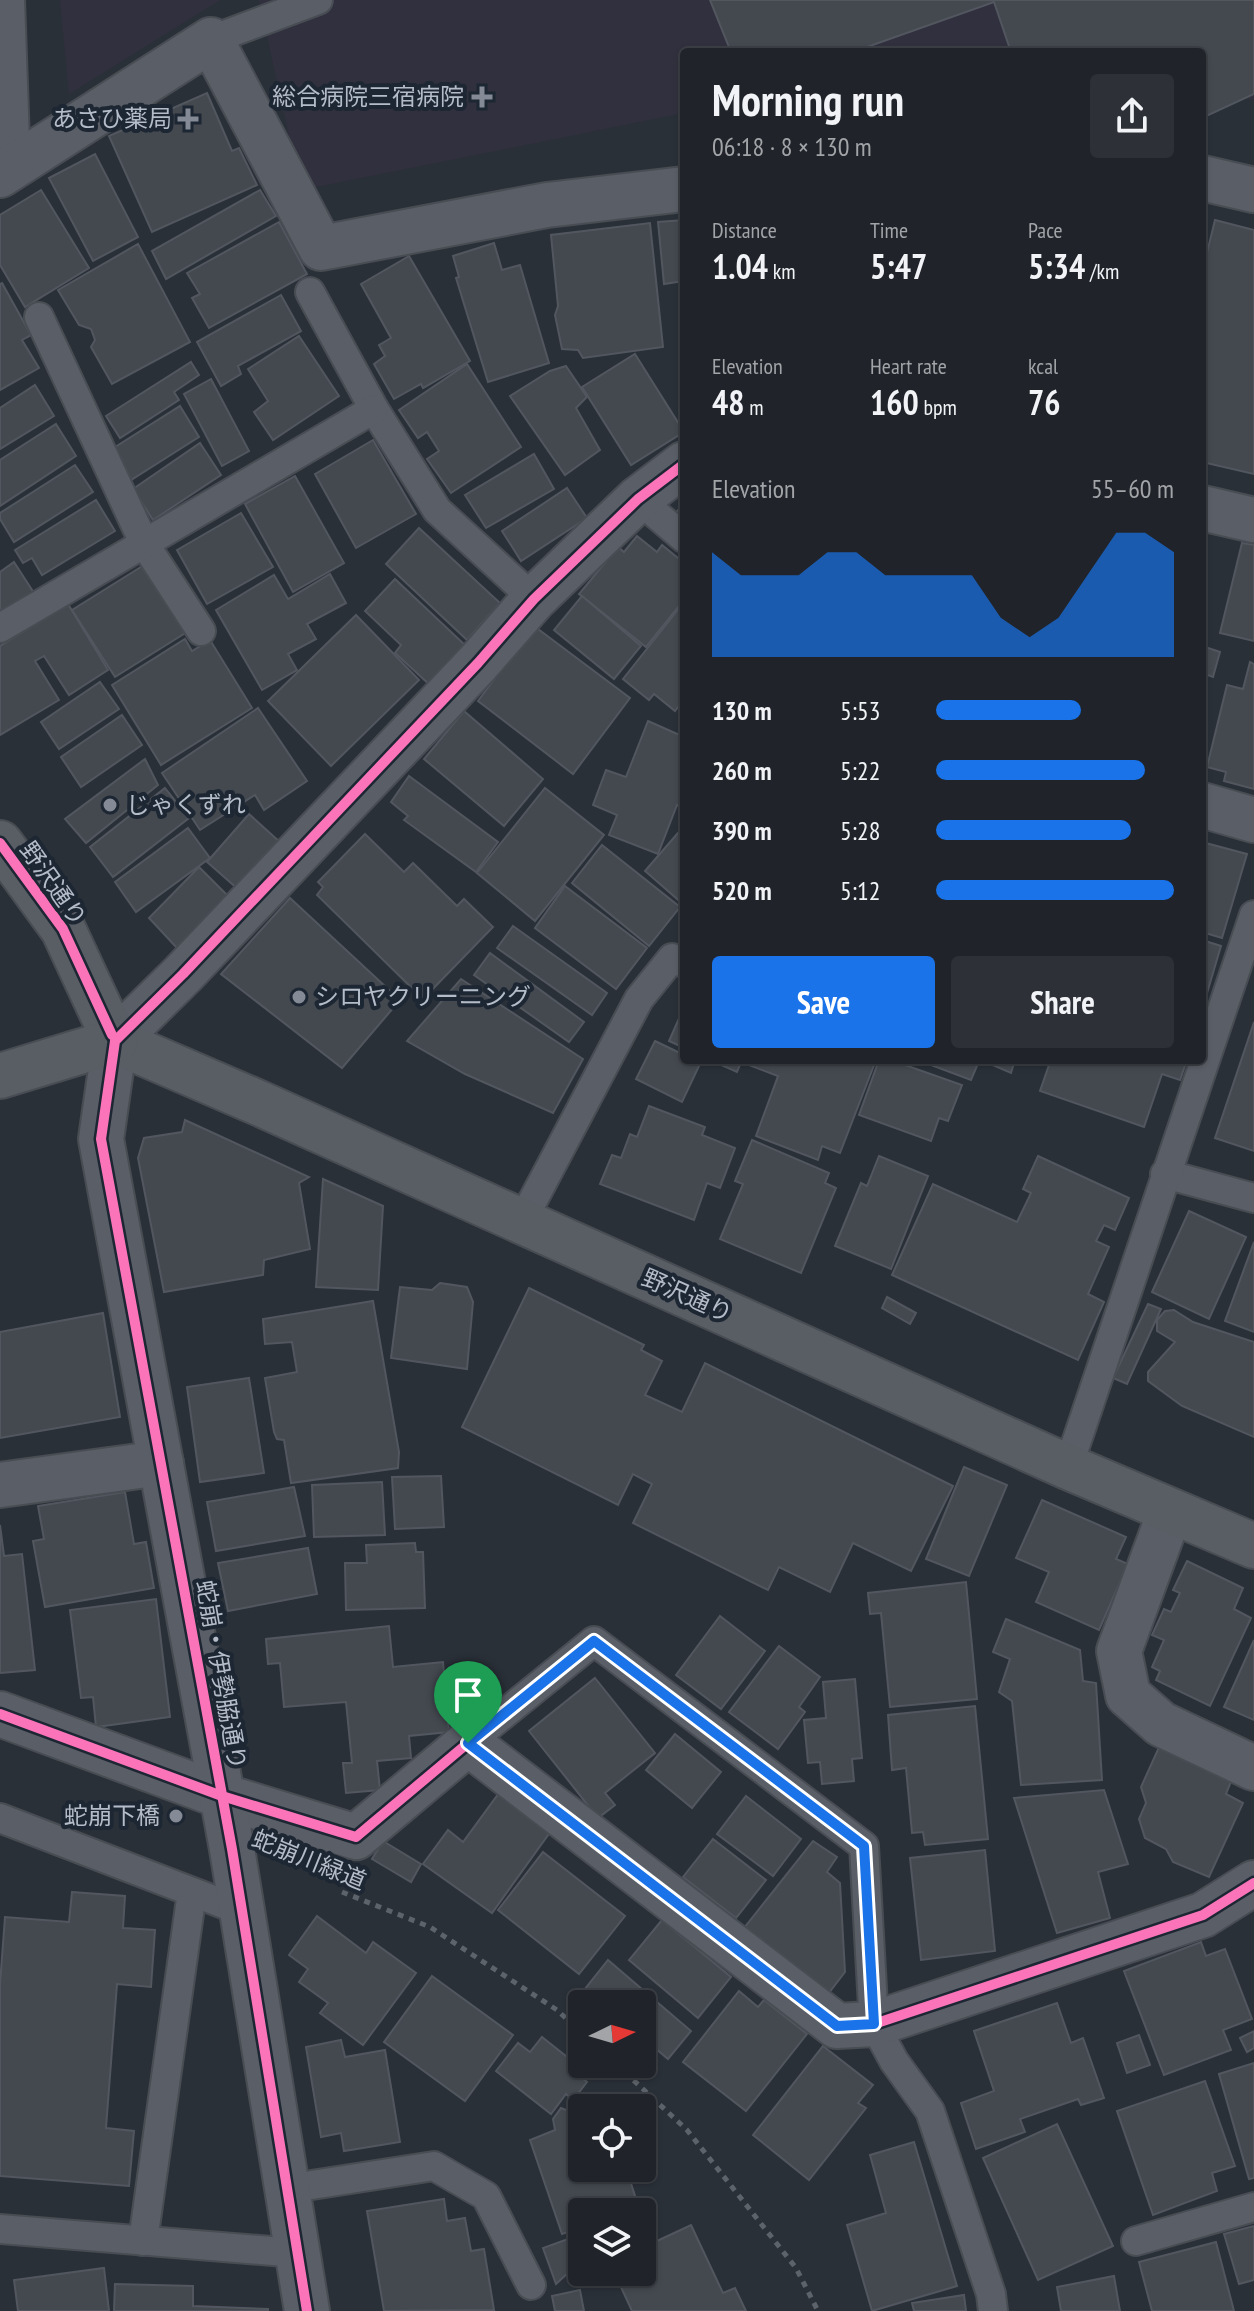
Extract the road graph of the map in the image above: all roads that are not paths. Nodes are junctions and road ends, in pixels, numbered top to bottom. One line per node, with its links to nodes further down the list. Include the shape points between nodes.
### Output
1 (2, 0): 4 (street)
2 (318, 0): 3 (lane)
3 (211, 40): 4 (street); 6 (street, via 321,248 547,205)
4 (4, 172)
5 (1206, 179): 7 (street)
6 (680, 189)
7 (1254, 190)
8 (310, 292): 10 (lane)
9 (39, 317): 16 (lane)
10 (374, 409): 16 (lane); 17 (lane, via 437,510)
11 (680, 467): 12 (street)
12 (638, 499): 15 (lane); 17 (street)
13 (1206, 509): 14 (street)
14 (1254, 520)
15 (680, 535)
16 (144, 543): 18 (lane); 19 (lane)
17 (534, 599): 25 (street)
18 (0, 628)
19 (201, 631)
20 (1206, 806): 21 (street)
21 (1254, 820)
22 (0, 843): 25 (street, 野沢通り, via 63,929)
23 (1254, 915): 26 (lane)
24 (680, 961): 31 (lane, via 672,958 639,999)
25 (115, 1041): 28 (street); 31 (street, 野沢通り); 32 (street, 蛇崩・伊勢脇通り, via 101,1139)
26 (1206, 1055)
27 (1203, 1064): 29 (lane)
28 (0, 1076)
29 (1165, 1174): 30 (lane); 33 (lane)
30 (1254, 1198)
31 (522, 1221): 33 (street, 野沢通り)
32 (161, 1463): 34 (street); 40 (street, 蛇崩・伊勢脇通り)
33 (1068, 1467): 35 (street, 野沢通り)
34 (0, 1485)
35 (1170, 1512): 36 (street, 野沢通り); 39 (street, via 1119,1651 1128,1695 1161,1724)
36 (1254, 1546)
37 (0, 1714): 40 (street)
38 (468, 1743): 40 (street, via 356,1837); 45 (street, via 837,2026); 45 (lane, via 594,1641 864,1846)
39 (1254, 1768)
40 (222, 1796): 44 (street, 蛇崩・伊勢脇通り)
41 (0, 1818): 43 (lane)
42 (1254, 1883): 45 (street, via 1203,1915)
43 (192, 1892): 44 (lane); 49 (lane)
44 (242, 1911): 46 (street, 蛇崩・伊勢脇通り)
45 (874, 2024): 54 (lane, via 930,2111)
46 (286, 2189): 51 (street, 蛇崩・伊勢脇通り); 52 (lane, via 434,2166 486,2196)
47 (1254, 2207): 50 (lane)
48 (0, 2229): 49 (lane)
49 (143, 2241): 51 (lane)
50 (1136, 2241)
51 (297, 2253): 53 (street, 蛇崩・伊勢脇通り)
52 (531, 2285)
53 (307, 2311)
54 (993, 2311)

